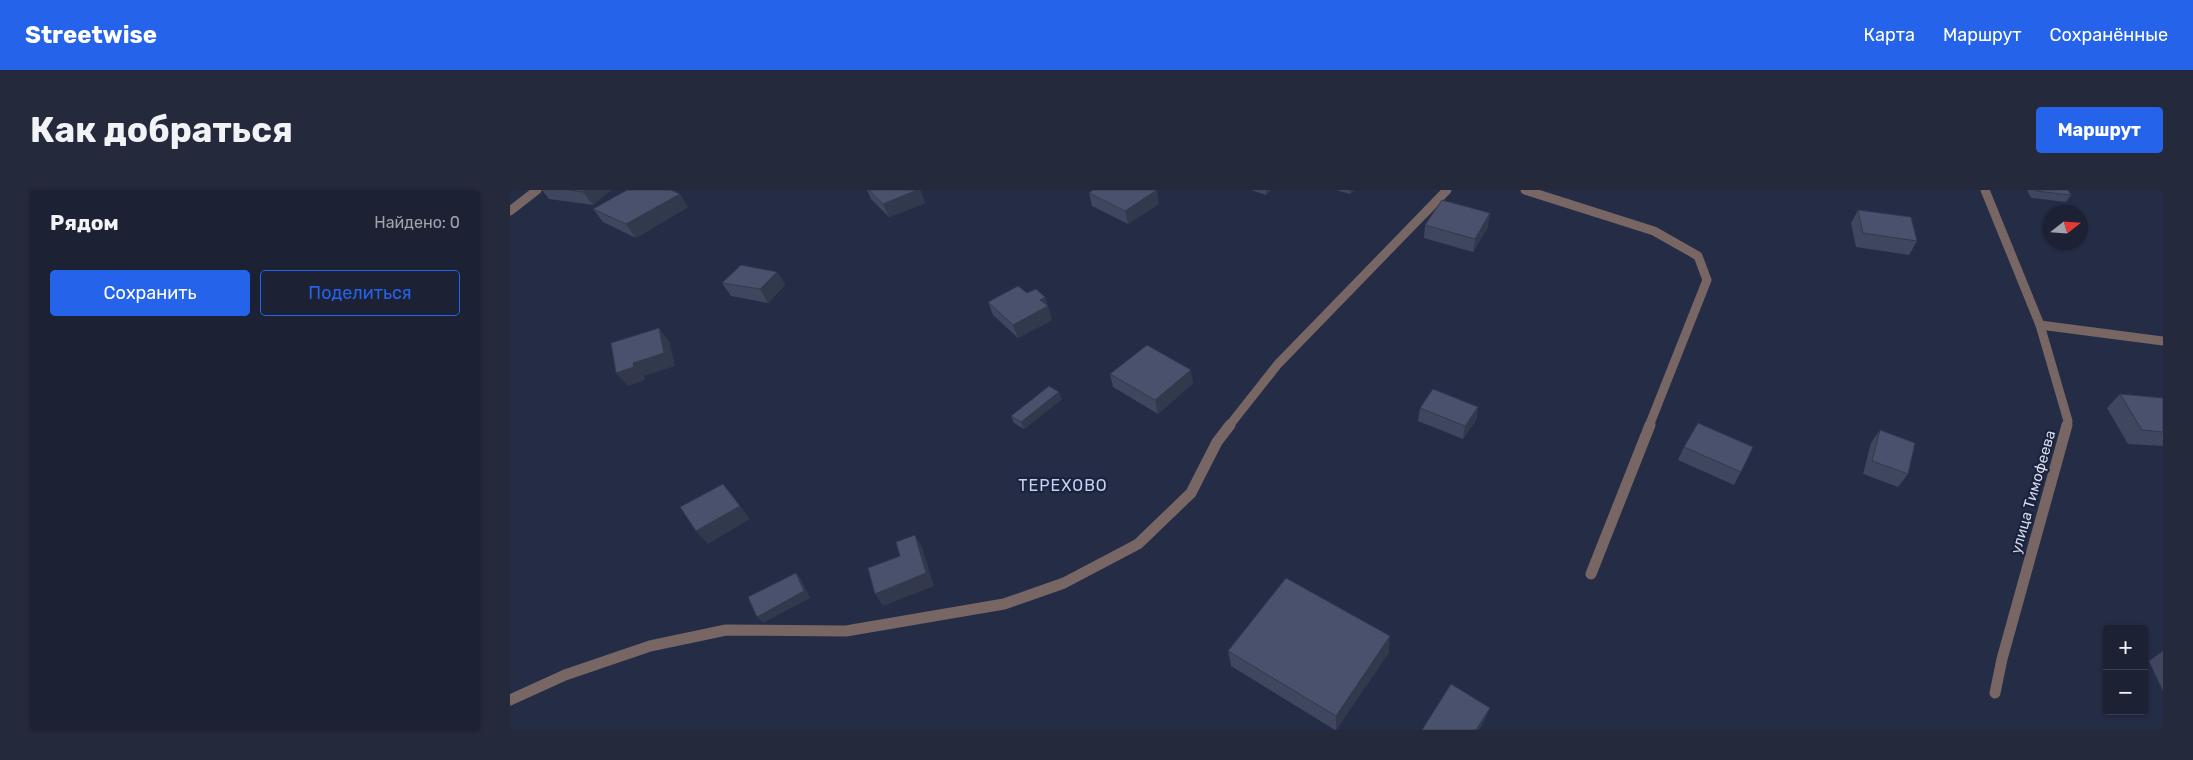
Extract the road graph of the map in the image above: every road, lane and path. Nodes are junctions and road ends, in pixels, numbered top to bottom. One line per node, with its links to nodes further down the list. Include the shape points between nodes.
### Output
1 (537, 190): 5 (street)
2 (1447, 190): 10 (street, via 1278,364 1217,442 1191,493 1138,544 1064,582 1004,604 846,631 726,630 650,646 565,675)
3 (1525, 190): 8 (street, via 1654,231 1698,256 1707,280)
4 (1985, 190): 6 (street, улица Тимофеева)
5 (510, 211)
6 (2040, 325): 7 (street); 9 (street, улица Тимофеева, via 2068,421)
7 (2163, 341)
8 (1591, 574)
9 (1995, 693)
10 (510, 700)

